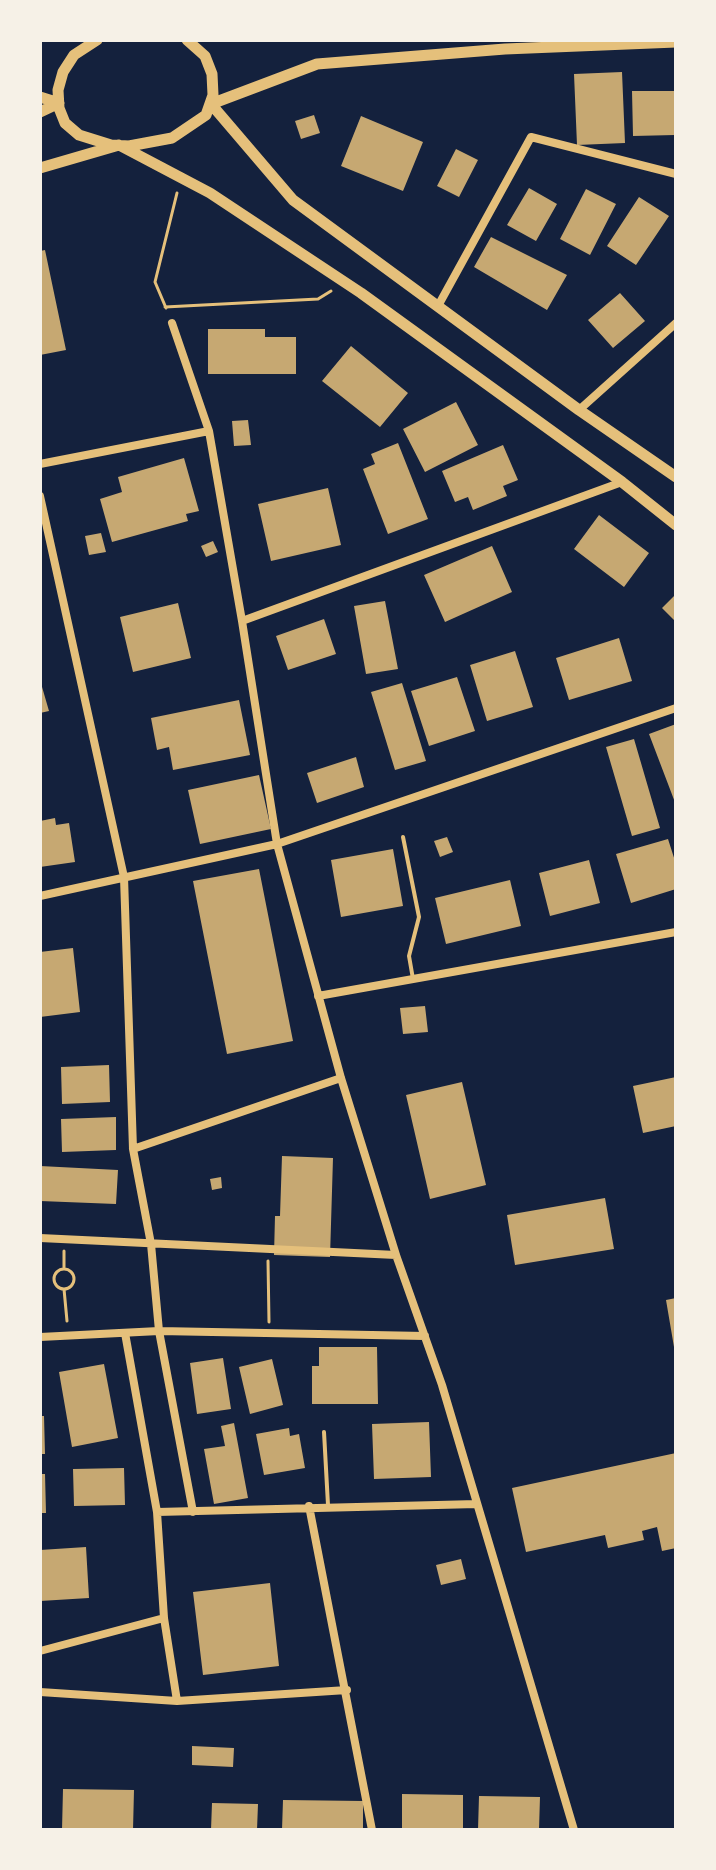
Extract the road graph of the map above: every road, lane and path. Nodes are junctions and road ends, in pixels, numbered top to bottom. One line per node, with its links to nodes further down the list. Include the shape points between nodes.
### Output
1 (97, 40): 5 (main road, via 74,55 63,72)
2 (187, 40): 6 (main road, via 205,56 212,74)
3 (676, 42): 6 (main road, via 317,64)
4 (40, 97): 5 (main road)
5 (59, 103): 7 (main road); 8 (main road, via 65,123 79,135)
6 (211, 104): 8 (main road, via 206,115 172,138); 13 (main road, via 293,200)
7 (40, 112)
8 (119, 145): 9 (main road); 11 (main road)
9 (40, 168)
10 (676, 174): 13 (street, via 531,137)
11 (180, 177): 12 (main road); 14 (path, via 155,282)
12 (345, 282): 14 (path, via 318,299); 21 (main road)
13 (438, 306): 17 (main road)
14 (165, 307): 15 (path)
15 (172, 323): 18 (street)
16 (676, 323): 17 (street)
17 (579, 410): 20 (main road)
18 (209, 431): 19 (street); 24 (street)
19 (40, 464)
20 (676, 477)
21 (622, 482): 23 (main road); 24 (street)
22 (40, 496): 28 (street)
23 (676, 525)
24 (242, 621): 27 (street)
25 (676, 708): 27 (street)
26 (403, 837): 31 (lane, via 419,917 409,956)
27 (277, 844): 28 (street); 32 (street)
28 (124, 877): 29 (street); 34 (street)
29 (40, 896)
30 (676, 932): 31 (street)
31 (413, 979): 32 (street)
32 (318, 996): 33 (street)
33 (341, 1078): 34 (street); 38 (street)
34 (133, 1149): 36 (street)
35 (40, 1238): 36 (street)
36 (151, 1244): 37 (street); 40 (street)
37 (268, 1250): 38 (street); 42 (path)
38 (396, 1255): 44 (street)
39 (64, 1289): 39 (path, via 74,1279 63,1269 54,1281); 43 (path)
40 (159, 1331): 41 (street); 42 (street); 51 (street)
41 (125, 1333): 43 (street); 50 (street)
42 (270, 1333): 44 (street)
43 (68, 1335): 45 (street)
44 (425, 1336): 47 (street)
45 (40, 1337)
46 (324, 1432): 49 (lane)
47 (477, 1504): 49 (street); 58 (street)
48 (309, 1506): 49 (street); 51 (street); 54 (street)
49 (328, 1506)
50 (157, 1512): 51 (street); 52 (street)
51 (193, 1512)
52 (164, 1618): 53 (street); 56 (street)
53 (40, 1651)
54 (347, 1690): 56 (street); 57 (street)
55 (40, 1692): 56 (street)
56 (177, 1701)
57 (372, 1830)
58 (574, 1830)

